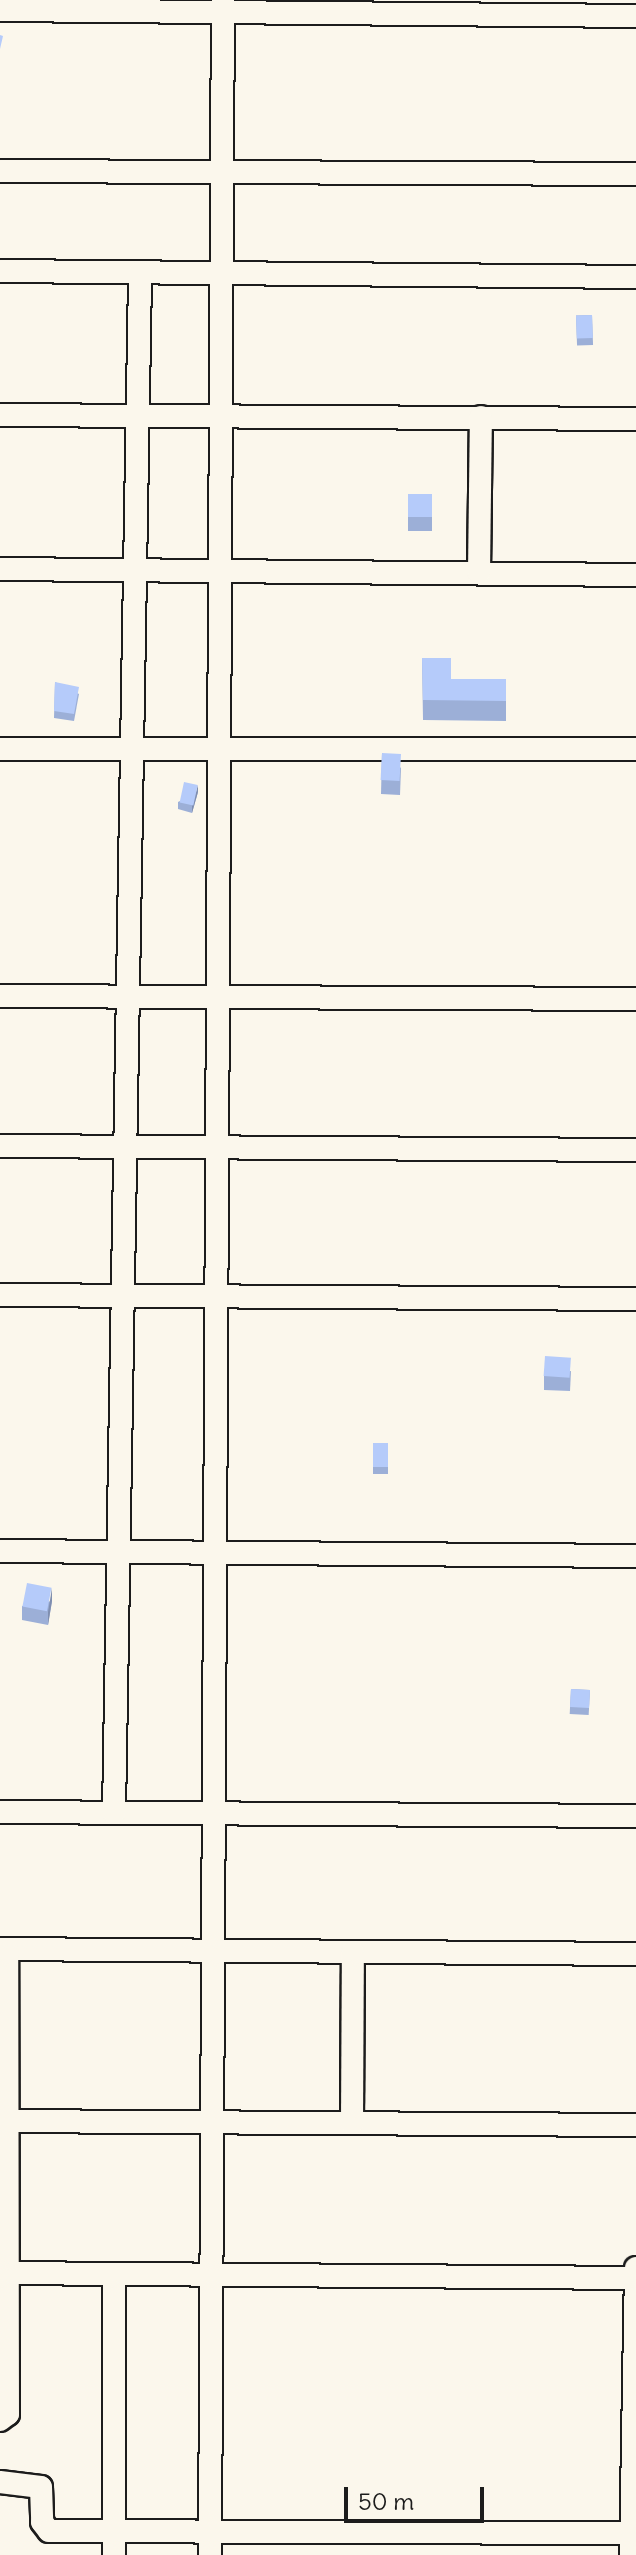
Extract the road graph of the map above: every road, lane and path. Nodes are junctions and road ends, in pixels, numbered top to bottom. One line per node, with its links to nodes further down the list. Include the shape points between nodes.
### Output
1 (223, 6): 2 (street); 3 (street); 5 (street)
2 (0, 10)
3 (636, 16)
4 (0, 171): 5 (street)
5 (223, 172): 6 (street); 9 (street)
6 (636, 174)
7 (0, 271): 8 (street)
8 (140, 272): 9 (street); 12 (street)
9 (222, 273): 10 (street); 13 (street)
10 (636, 277)
11 (0, 415): 12 (street)
12 (137, 416): 13 (street); 17 (street)
13 (221, 416): 14 (street); 18 (street)
14 (481, 417): 15 (street); 19 (street)
15 (636, 419)
16 (0, 569): 17 (street)
17 (134, 571): 18 (street); 24 (street)
18 (220, 572): 19 (street); 21 (street)
19 (479, 573): 20 (street)
20 (636, 575)
21 (220, 748): 23 (street); 24 (street); 27 (street)
22 (0, 749): 24 (street)
23 (636, 749)
24 (131, 750): 26 (street)
25 (0, 996): 26 (street)
26 (127, 997): 27 (street); 30 (street)
27 (218, 997): 28 (street); 31 (street)
28 (636, 999)
29 (0, 1146): 30 (street)
30 (125, 1147): 31 (street); 34 (street)
31 (217, 1148): 32 (street); 35 (street)
32 (636, 1150)
33 (0, 1295): 34 (street)
34 (122, 1297): 35 (street); 38 (street)
35 (217, 1297): 36 (street); 39 (street)
36 (636, 1299)
37 (0, 1551): 38 (street)
38 (119, 1552): 39 (street); 42 (street)
39 (215, 1553): 40 (street); 43 (street)
40 (636, 1556)
41 (0, 1812): 42 (street)
42 (114, 1813): 43 (street)
43 (214, 1813): 44 (street); 46 (street)
44 (636, 1816)
45 (3, 1949): 46 (street); 49 (street)
46 (213, 1951): 47 (street); 50 (street)
47 (353, 1952): 48 (street); 51 (street)
48 (636, 1954)
49 (3, 2121): 50 (street); 54 (street)
50 (212, 2122): 51 (street); 55 (street)
51 (352, 2123): 52 (street)
52 (636, 2125)
53 (636, 2268): 57 (street)
54 (3, 2273): 56 (street); 58 (street, via 8,2414)
55 (211, 2273): 56 (street); 57 (street); 62 (street)
56 (114, 2274): 60 (street)
57 (636, 2278): 61 (street)
58 (0, 2420)
59 (0, 2482): 60 (street, via 41,2487 44,2529)
60 (113, 2532): 62 (street); 63 (street)
61 (633, 2540): 62 (street)
62 (210, 2544)
63 (114, 2555)

